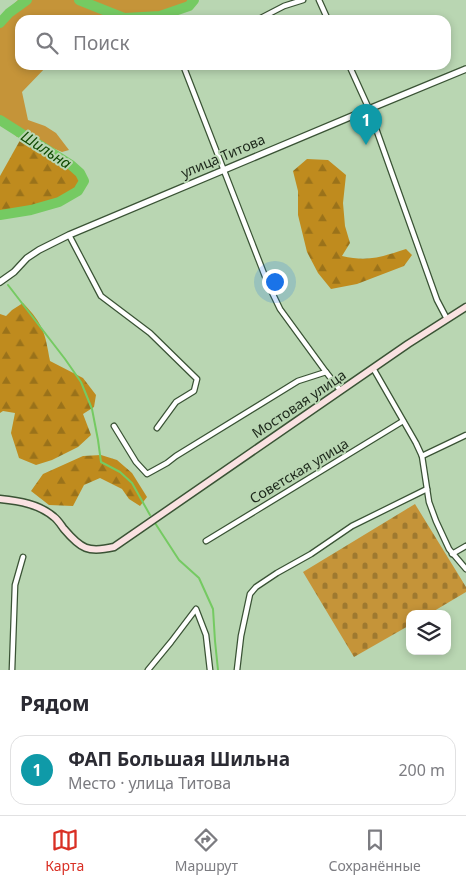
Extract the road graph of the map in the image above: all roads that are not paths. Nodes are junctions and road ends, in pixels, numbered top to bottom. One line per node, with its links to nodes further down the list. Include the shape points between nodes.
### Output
1 (304, 0): 3 (street)
2 (319, 0): 4 (street)
3 (267, 15)
4 (326, 15)
5 (466, 69): 8 (street, улица Титова)
6 (185, 70): 9 (street)
7 (351, 70): 8 (street)
8 (369, 109): 9 (street, улица Титова); 13 (street, via 437,300)
9 (224, 170): 10 (street, улица Титова); 15 (street, via 280,308)
10 (69, 235): 11 (street, улица Титова, via 27,258); 19 (street, via 101,296 150,333 198,379 194,391 176,402)
11 (0, 282)
12 (466, 307): 13 (main road, Мостовая улица)
13 (447, 319): 14 (main road, Мостовая улица)
14 (373, 368): 16 (main road, Мостовая улица); 17 (street)
15 (326, 372): 16 (street); 18 (street, Мостовая улица, via 298,382 147,474)
16 (340, 390): 23 (main road, Мостовая улица, via 114,546 87,549 74,541 54,517 36,506)
17 (404, 421): 21 (street); 24 (street, Советская улица)
18 (114, 426)
19 (157, 428)
20 (466, 435): 21 (street)
21 (422, 456): 22 (street)
22 (427, 489): 26 (street, via 436,521); 32 (street, via 352,526 256,587 250,594)
23 (0, 499)
24 (206, 541)
25 (466, 546): 26 (street)
26 (452, 554): 28 (street)
27 (23, 557): 29 (street, via 15,585)
28 (466, 569)
29 (12, 670)
30 (148, 670): 31 (street, via 196,609 206,635)
31 (210, 670)
32 (237, 670)

